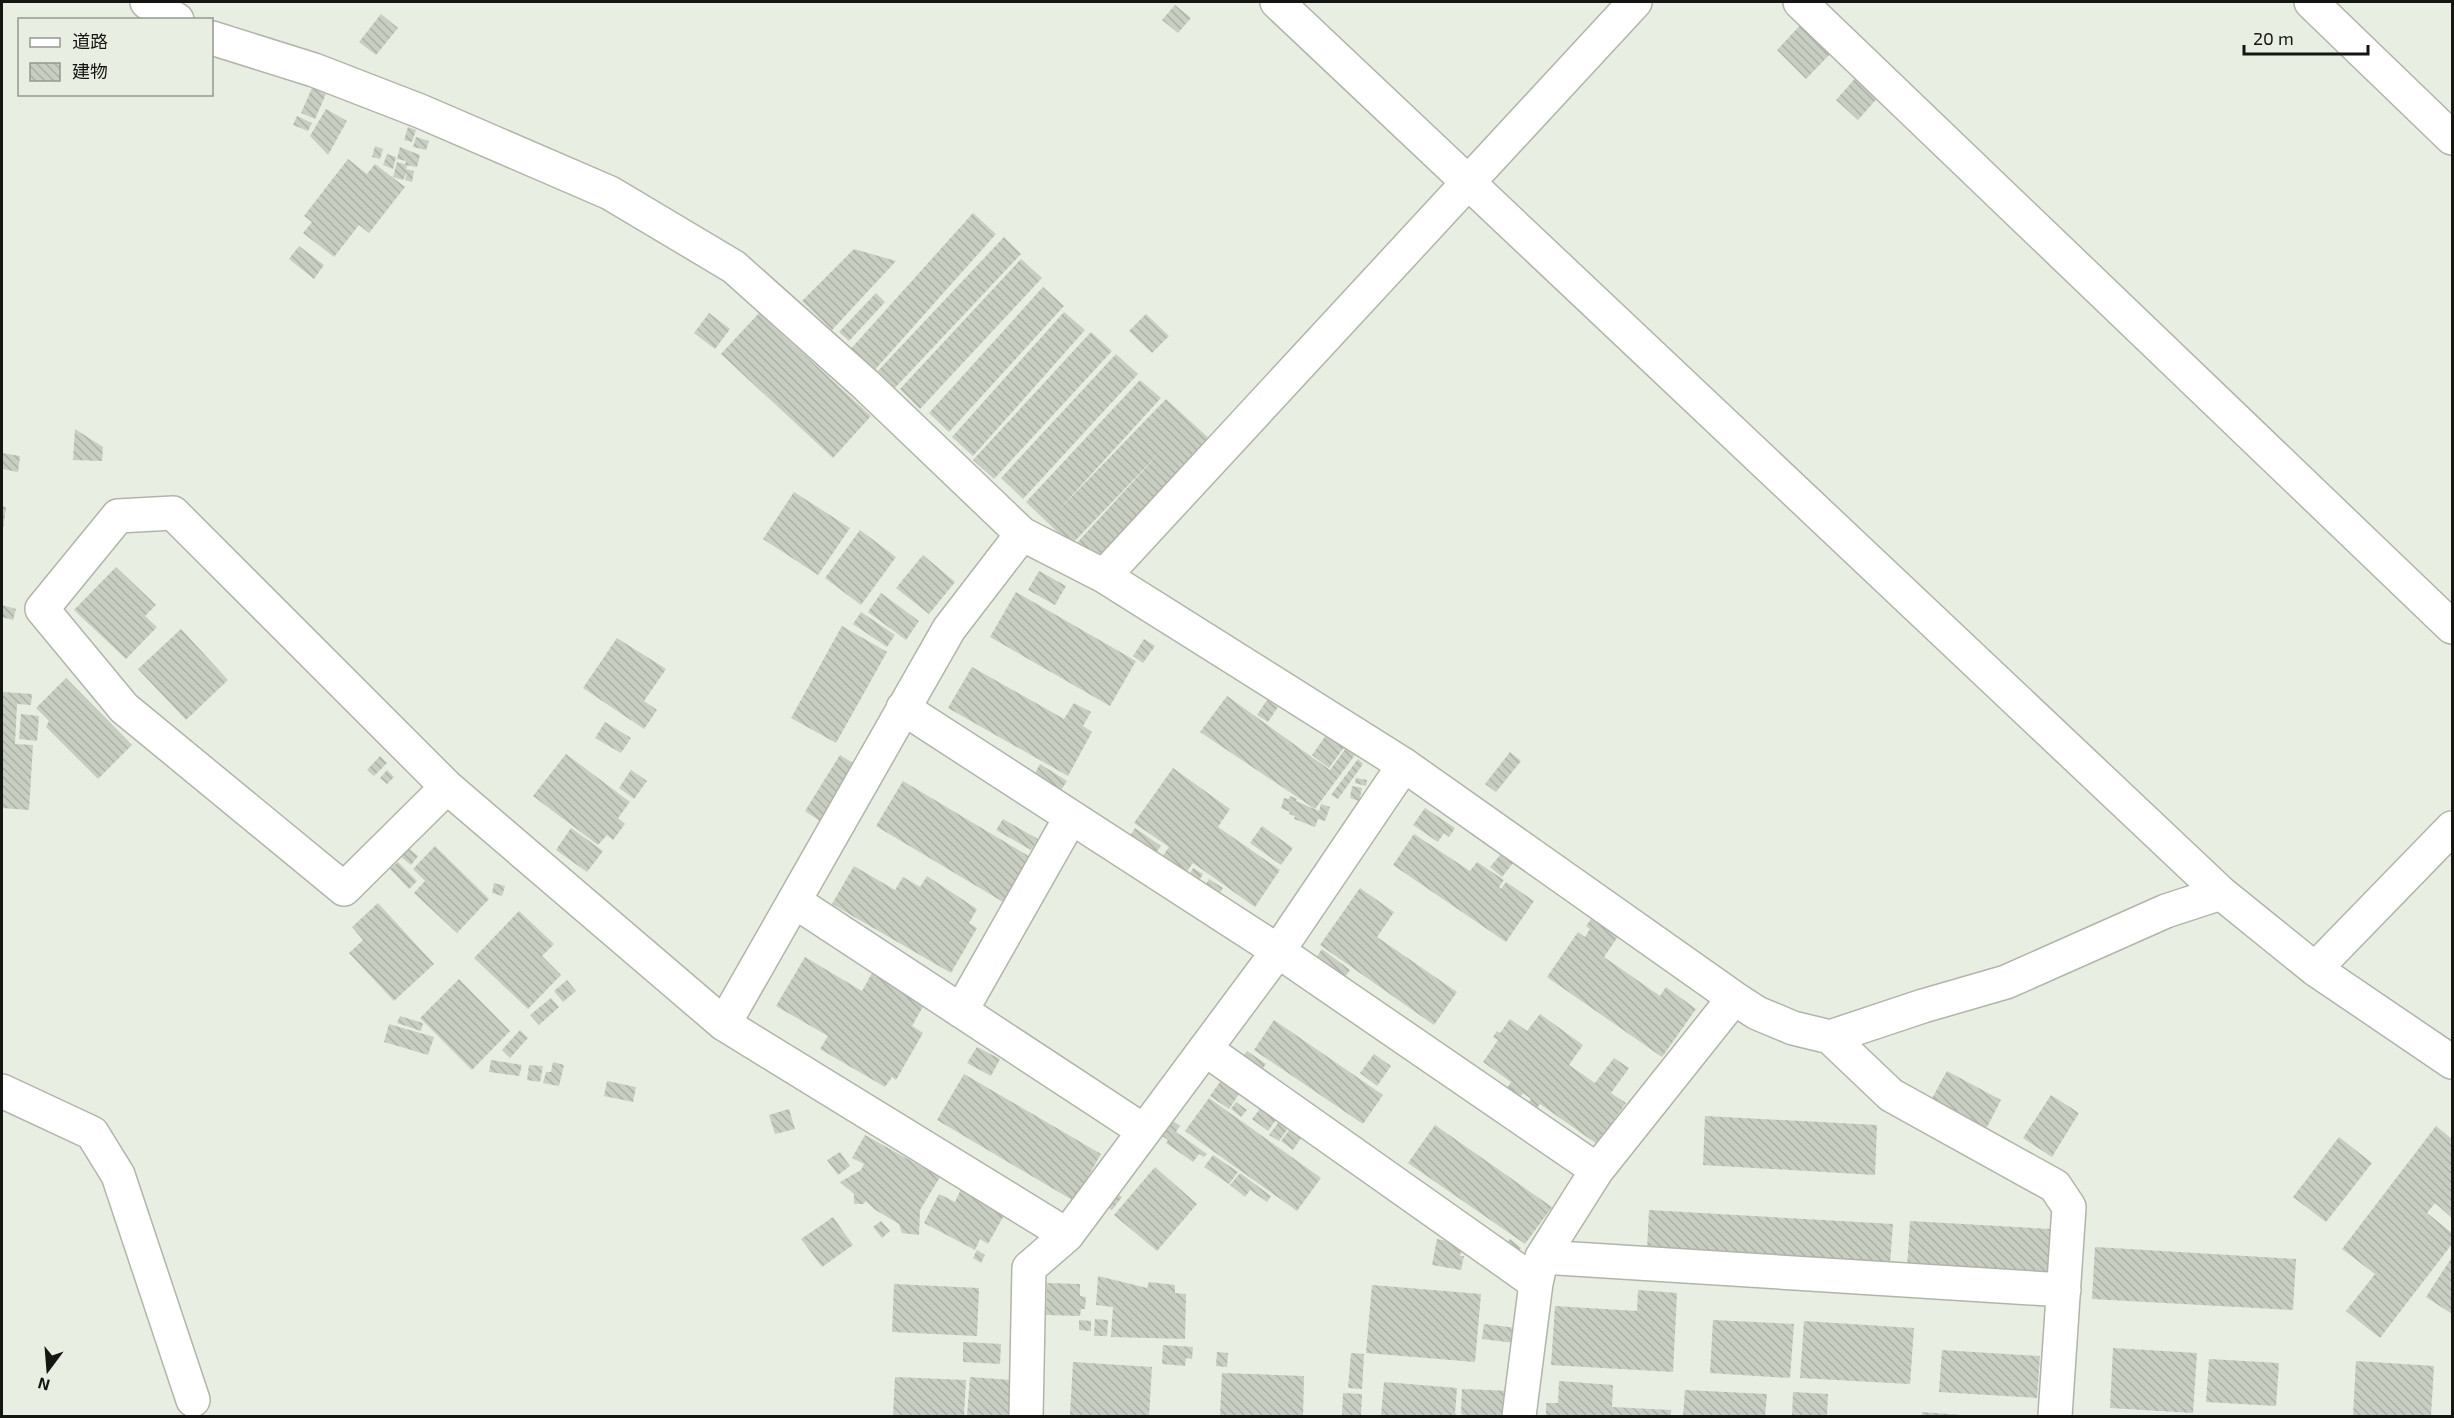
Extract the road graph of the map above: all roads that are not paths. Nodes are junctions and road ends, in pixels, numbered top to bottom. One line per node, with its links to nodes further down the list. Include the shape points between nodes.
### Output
1 (147, 2): 6 (street)
2 (1277, 2): 9 (street)
3 (1635, 2): 9 (street)
4 (1800, 2): 12 (street)
5 (2310, 2): 8 (street)
6 (174, 18)
7 (213, 38): 10 (street, via 314,70 420,111 610,193 734,267 865,384)
8 (2452, 138)
9 (1469, 181): 11 (street); 18 (street)
10 (1022, 534): 11 (street); 13 (street, via 949,629)
11 (1104, 576): 14 (street)
12 (2452, 627)
13 (903, 708): 16 (street); 19 (street)
14 (1404, 765): 20 (street); 22 (street)
15 (447, 788): 15 (street, via 173,513 118,516 42,609 124,708 344,889); 24 (street)
16 (1071, 817): 20 (street); 23 (street)
17 (2452, 828): 21 (street)
18 (2221, 893): 21 (street); 25 (street, via 2166,911 2006,982)
19 (794, 901): 23 (street); 24 (street)
20 (1278, 951): 26 (street); 30 (street)
21 (2315, 969): 27 (street)
22 (1734, 998): 25 (street, via 1793,1028); 30 (street)
23 (962, 1011): 29 (street)
24 (724, 1024): 31 (street)
25 (1830, 1037): 33 (street, via 1891,1095 2055,1186 2069,1207)
26 (1205, 1048): 29 (street); 32 (street)
27 (2452, 1062)
28 (2, 1091): 34 (street, via 92,1133 118,1175)
29 (1144, 1131): 31 (street)
30 (1597, 1170): 32 (street)
31 (1067, 1234): 35 (street, via 1029,1268)
32 (1539, 1270): 33 (street); 36 (street)
33 (2064, 1290): 37 (street)
34 (193, 1400)
35 (1026, 1416)
36 (1519, 1416)
37 (2055, 1416)

